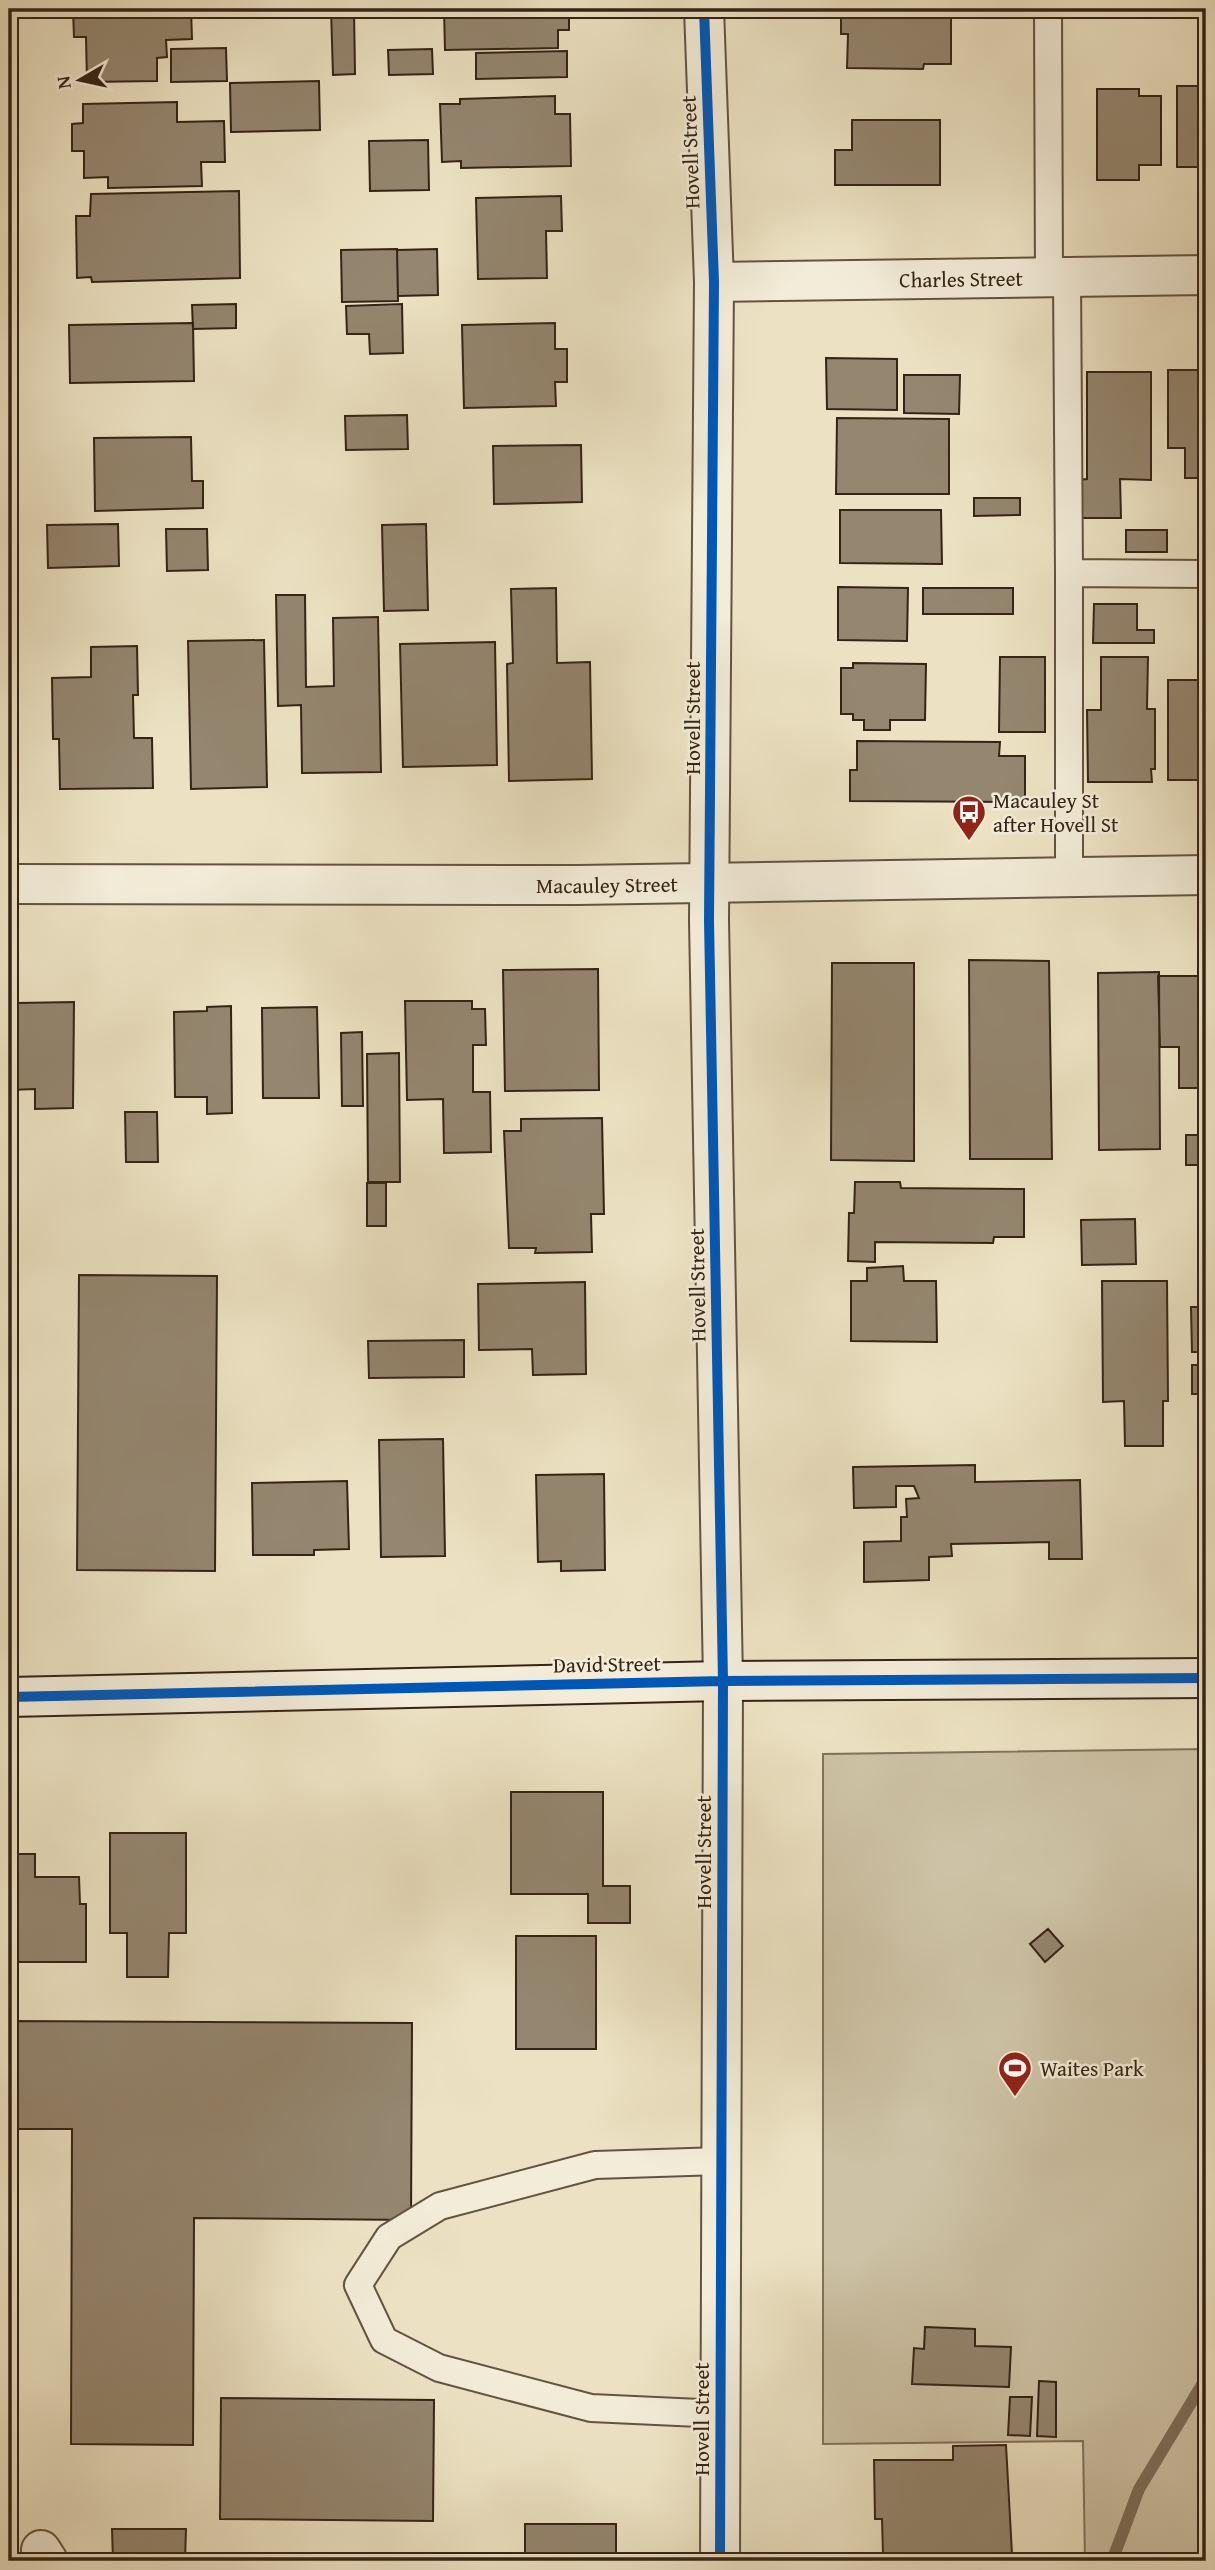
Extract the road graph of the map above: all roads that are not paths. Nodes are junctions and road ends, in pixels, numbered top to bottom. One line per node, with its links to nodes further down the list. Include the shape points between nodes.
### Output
1 (704, 9): 5 (street, Hovell Street)
2 (1048, 9): 4 (lane)
3 (1206, 275): 4 (street, Charles Street)
4 (1058, 278): 5 (street, Charles Street); 6 (lane)
5 (713, 282): 10 (street, Hovell Street)
6 (1069, 573): 7 (lane); 9 (lane)
7 (1206, 574)
8 (1206, 875): 9 (street, Macauley Street)
9 (1069, 876): 10 (street, Macauley Street)
10 (709, 882): 11 (street, Macauley Street); 13 (street, Hovell Street)
11 (9, 884)
12 (1206, 1678): 13 (street, David Street)
13 (723, 1681): 14 (street, David Street); 15 (street, Hovell Street)
14 (9, 1697)
15 (721, 2161): 16 (street, Hovell Street); 16 (lane, via 595,2165 440,2206 389,2237 358,2285 384,2340 439,2368 591,2408)
16 (721, 2414): 17 (street, Hovell Street)
17 (720, 2561)

